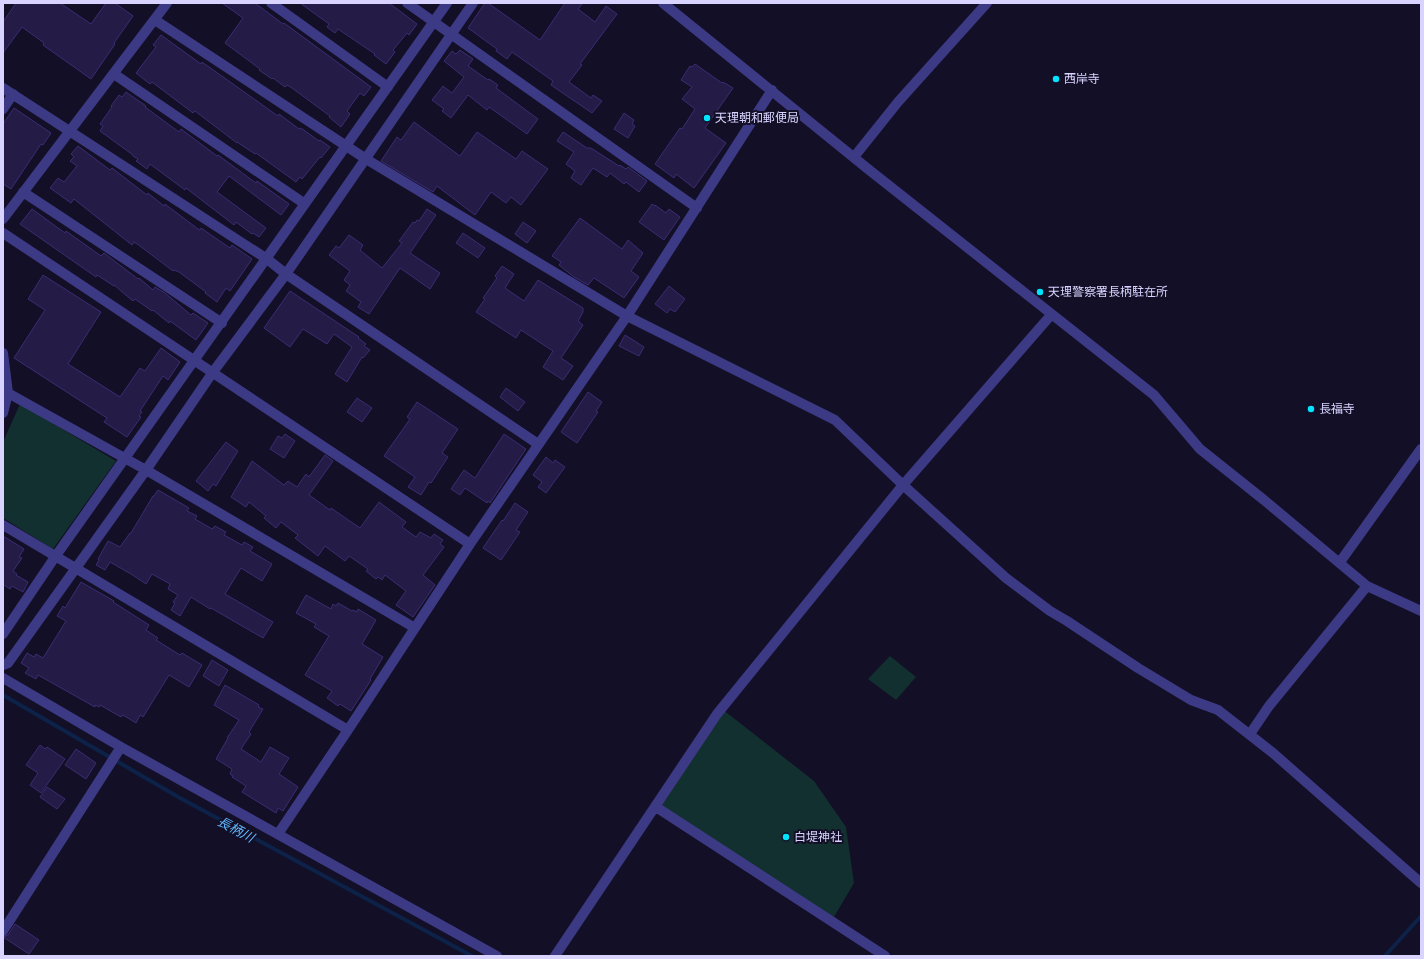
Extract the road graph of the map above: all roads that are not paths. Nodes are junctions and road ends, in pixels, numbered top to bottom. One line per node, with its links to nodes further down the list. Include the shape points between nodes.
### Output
1 (167, 3): 8 (street)
2 (271, 3): 12 (street)
3 (407, 3): 9 (street)
4 (447, 3): 9 (street)
5 (473, 3): 10 (street)
6 (663, 3): 14 (street)
7 (987, 3): 19 (street, via 898,102)
8 (155, 20): 11 (street); 18 (street)
9 (433, 22): 10 (street); 12 (street)
10 (451, 34): 20 (street); 23 (street)
11 (114, 74): 17 (street); 22 (street)
12 (388, 87): 18 (street)
13 (3, 88): 15 (street)
14 (772, 90): 19 (street); 23 (street)
15 (13, 94): 16 (street); 17 (street)
16 (3, 109)
17 (69, 130): 21 (street); 26 (street)
18 (346, 146): 20 (street); 22 (street)
19 (854, 157): 28 (street)
20 (366, 160): 27 (street); 29 (street)
21 (23, 192): 24 (street); 30 (street)
22 (305, 204): 26 (street)
23 (697, 208): 29 (street)
24 (3, 219)
25 (3, 233): 32 (street)
26 (267, 259): 27 (street); 30 (street)
27 (286, 274): 33 (street); 36 (street)
28 (1051, 314): 40 (street); 44 (street, via 1154,395 1200,449)
29 (627, 316): 36 (street); 40 (street, via 835,420)
30 (222, 323): 32 (street)
31 (3, 353): 34 (street)
32 (195, 360): 33 (street); 38 (street)
33 (214, 372): 39 (street); 42 (street)
34 (8, 393): 35 (street); 38 (street)
35 (3, 413)
36 (538, 444): 42 (street)
37 (1421, 449): 44 (street)
38 (125, 458): 39 (street); 43 (street)
39 (146, 470): 45 (street); 48 (street)
40 (904, 485): 53 (street, via 1006,578 1050,611 1191,700 1218,710); 55 (street, via 717,714)
41 (3, 525): 43 (street)
42 (470, 544): 48 (street)
43 (55, 557): 45 (street); 49 (street)
44 (1340, 562): 46 (street)
45 (75, 569): 50 (street, via 8,663); 52 (street)
46 (1367, 586): 47 (street); 53 (street, via 1268,706)
47 (1421, 611)
48 (415, 628): 52 (street)
49 (3, 634)
50 (3, 665)
51 (3, 678): 54 (street)
52 (348, 730): 56 (street)
53 (1250, 734): 57 (street)
54 (120, 746): 56 (street); 58 (street)
55 (656, 807): 60 (street); 61 (street)
56 (278, 834): 59 (street)
57 (1421, 883)
58 (3, 931)
59 (497, 956)
60 (555, 956)
61 (885, 956)

